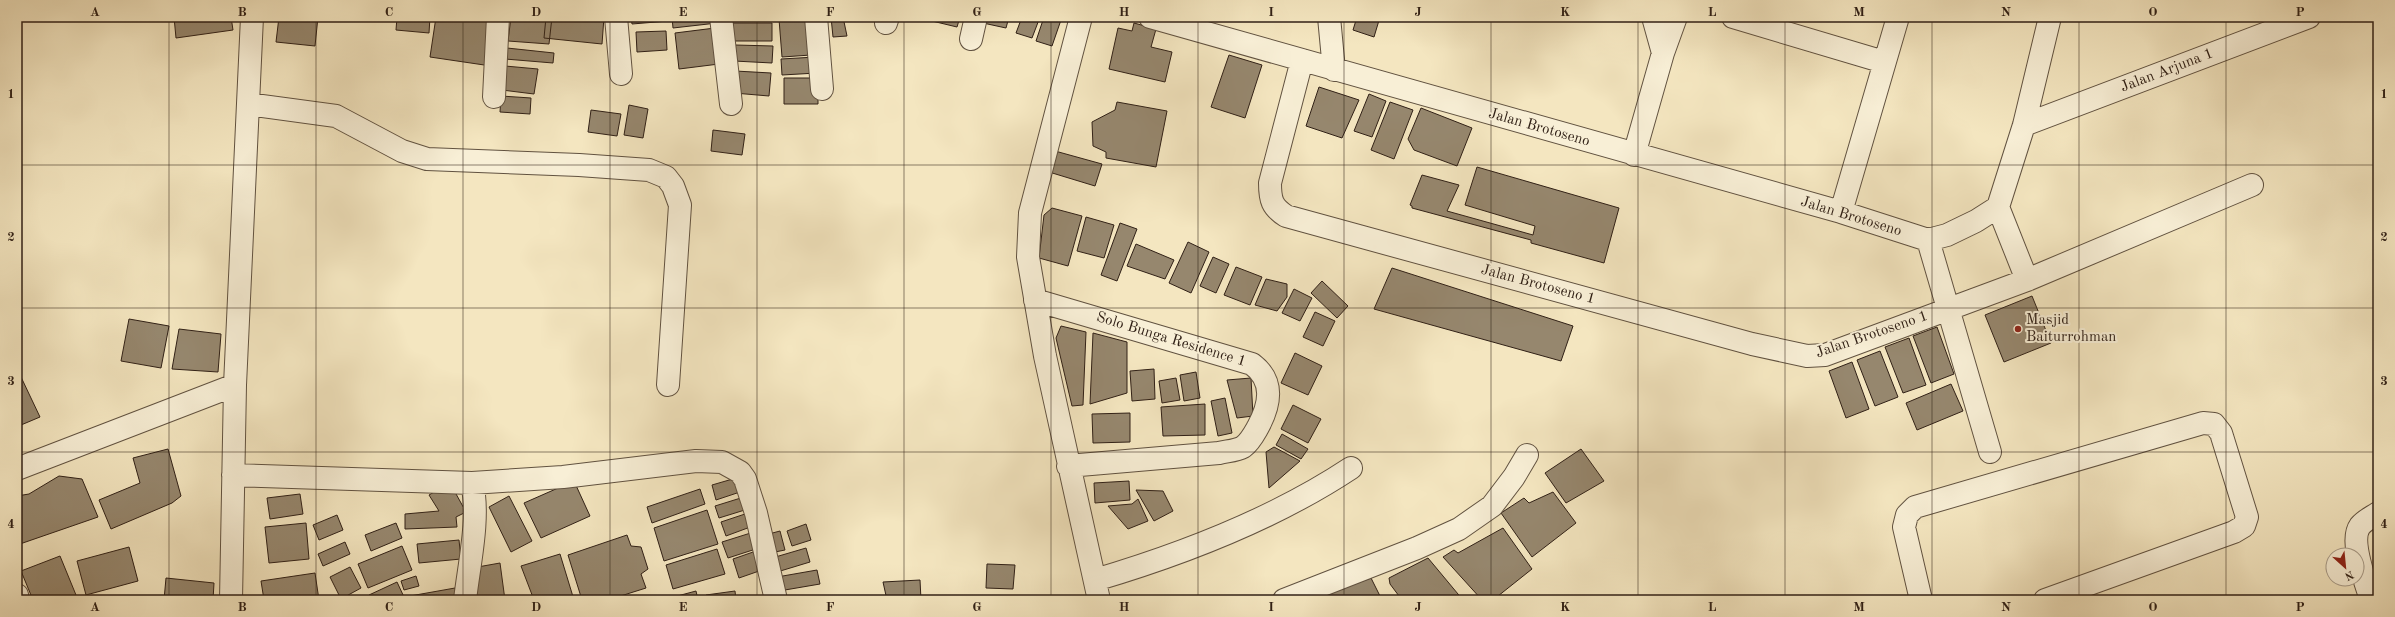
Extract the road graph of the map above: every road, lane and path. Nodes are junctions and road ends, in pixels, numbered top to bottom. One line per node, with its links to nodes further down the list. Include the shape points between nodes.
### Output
1 (252, 17): 24 (street)
2 (498, 17): 23 (street)
3 (616, 17): 21 (street)
4 (721, 17): 25 (street)
5 (816, 17): 22 (street)
6 (976, 17): 16 (street)
7 (1081, 17): 33 (street, via 1030,213 1028,257)
8 (1150, 17): 18 (street, Jalan Brotoseno)
9 (1329, 17): 20 (street)
10 (1653, 17): 17 (street)
11 (1676, 17): 17 (street)
12 (1733, 17): 19 (street)
13 (1898, 17): 19 (street)
14 (2050, 17): 26 (street)
15 (2310, 17): 26 (street, Jalan Arjuna 1)
16 (971, 39)
17 (1663, 53): 27 (street)
18 (1302, 60): 20 (street, Jalan Brotoseno); 34 (street, Jalan Brotoseno 1, via 1270,184 1272,204 1286,216 1752,344 1807,356 1825,355)
19 (1884, 62): 30 (street)
20 (1334, 70): 27 (street, Jalan Brotoseno)
21 (621, 74)
22 (822, 89)
23 (494, 97)
24 (248, 104): 35 (street); 36 (street, via 336,116 402,151 427,160 579,165 649,170 666,177 673,186 680,205)
25 (731, 104)
26 (2024, 125): 29 (street)
27 (1634, 155): 30 (street, Jalan Brotoseno)
28 (2252, 185): 32 (street, Jalan Brotoseno 1)
29 (1998, 207): 31 (street, via 1947,235); 32 (street)
30 (1841, 212): 31 (street, Jalan Brotoseno)
31 (1928, 240): 34 (street)
32 (2027, 280): 34 (street, Jalan Brotoseno 1)
33 (1036, 300): 39 (street); 39 (street, Solo Bunga Residence 1, via 1252,364 1259,370 1268,387 1269,397 1262,419 1250,440 1238,449 1219,453)
34 (1948, 309): 37 (street)
35 (235, 385): 41 (street); 42 (street)
36 (668, 385)
37 (1990, 452)
38 (1527, 454): 47 (street, via 1514,477 1492,506 1458,529)
39 (1068, 466): 45 (street)
40 (1351, 468): 45 (street, via 1312,494)
41 (17, 469)
42 (233, 475): 43 (street); 49 (street)
43 (472, 483): 50 (street, via 476,500); 51 (street, via 563,477 696,461 722,462 740,472 745,479 756,513)
44 (2378, 513): 55 (street, via 2360,527 2356,537)
45 (1097, 590)
46 (17, 595): 48 (street)
47 (1308, 596): 52 (street)
48 (18, 600)
49 (231, 600)
50 (465, 600)
51 (776, 600)
52 (1284, 600)
53 (1921, 600): 54 (street, via 1904,526 1906,515 1915,507 2203,423 2214,424 2221,433 2247,516 2244,526 2234,532)
54 (2045, 600)
55 (2371, 600)

